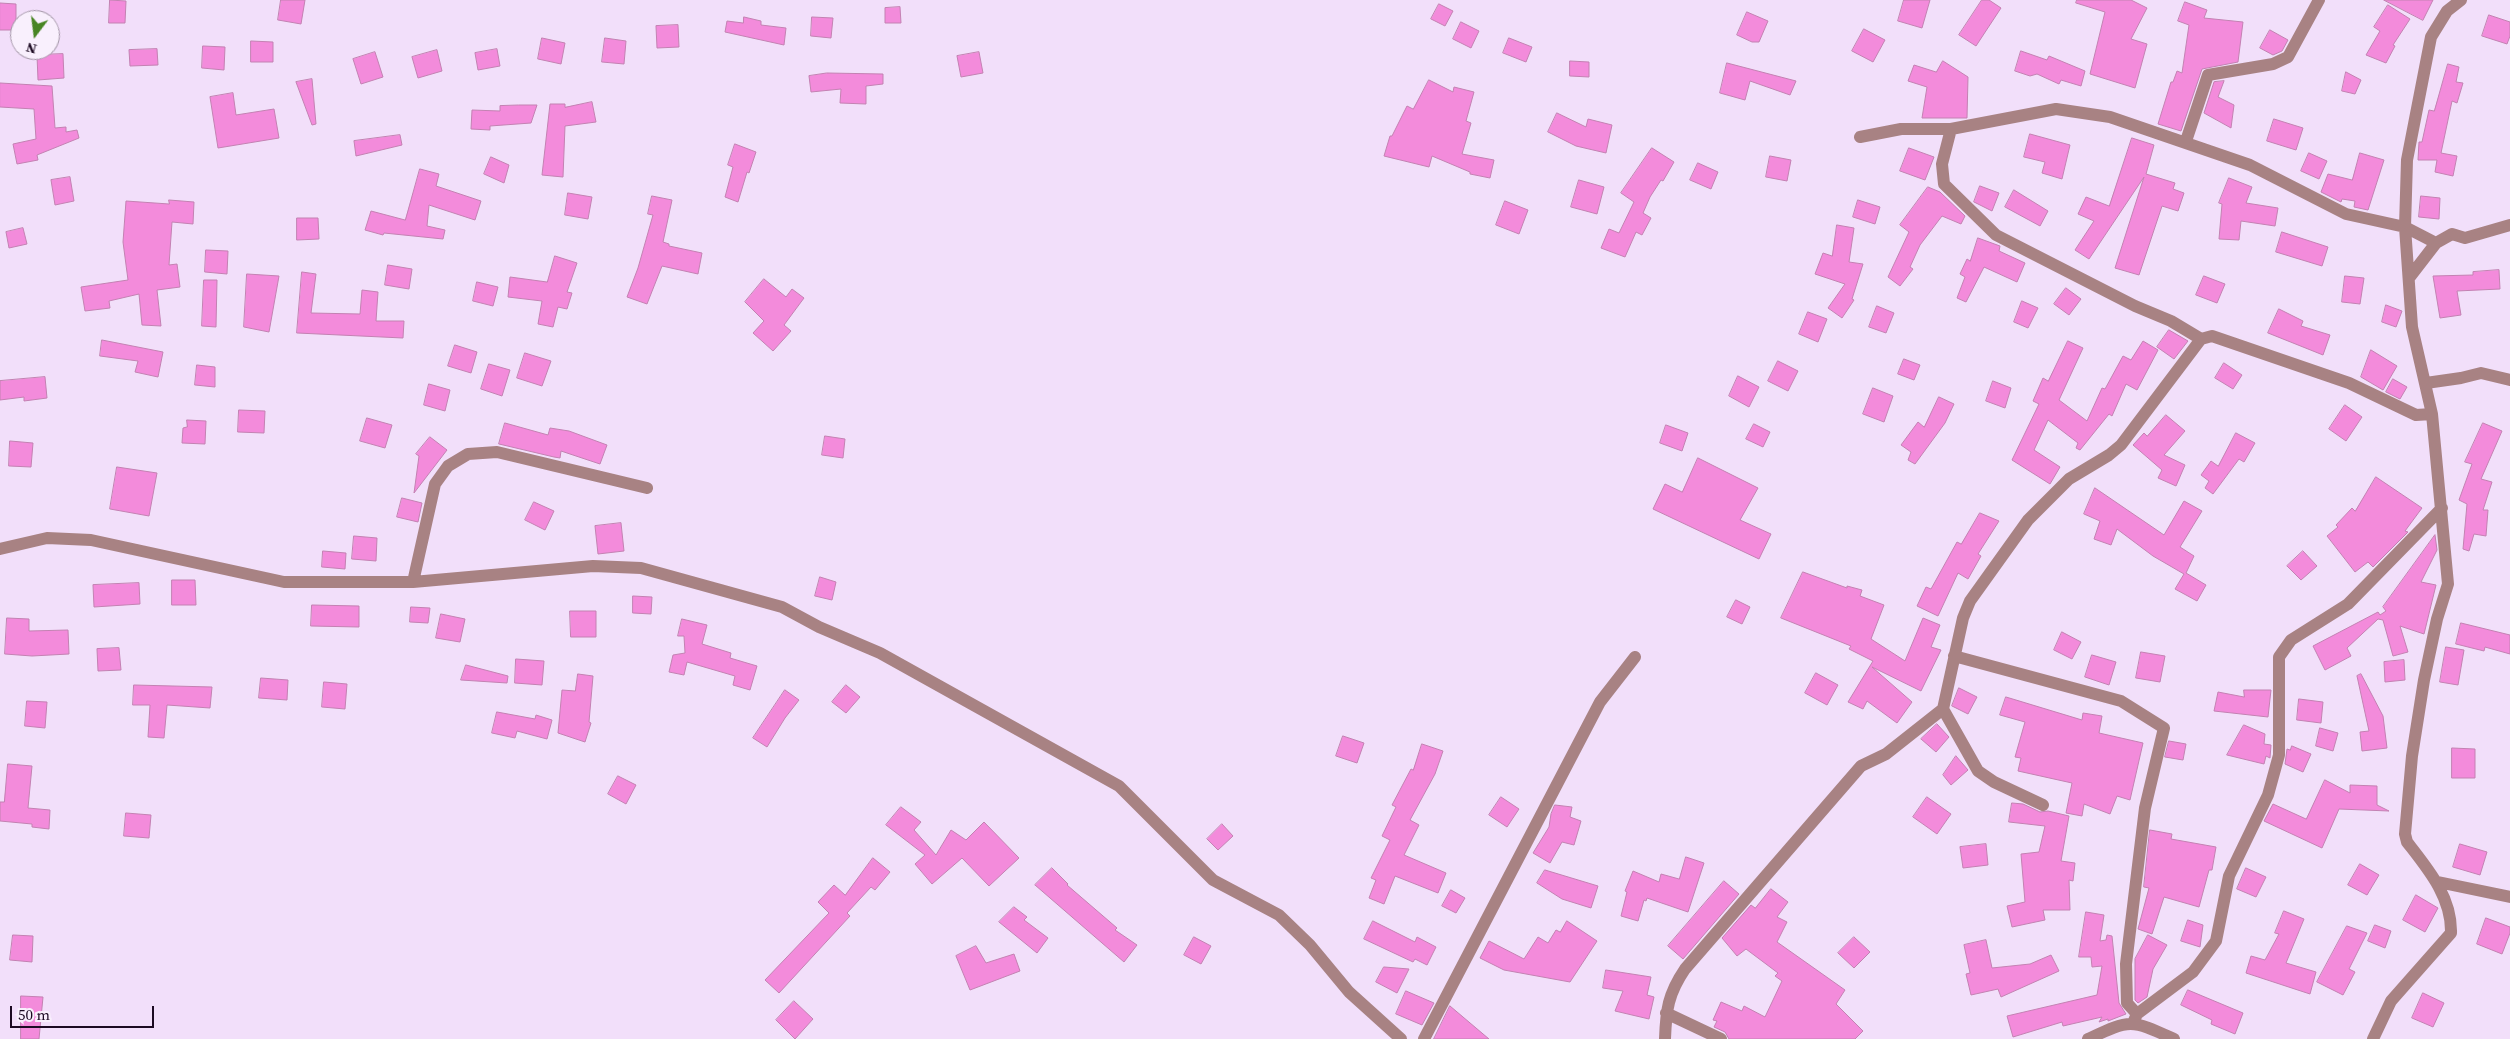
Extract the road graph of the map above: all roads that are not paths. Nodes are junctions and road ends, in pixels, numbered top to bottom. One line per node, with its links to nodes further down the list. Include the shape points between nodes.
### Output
1 (2319, 0): 5 (street, via 2288,57 2273,64 2208,75)
2 (2461, 0): 7 (street, via 2447,11 2431,37 2407,160)
3 (1950, 129): 4 (street, via 1901,129); 5 (street, via 2056,109 2110,117); 10 (street, via 1942,164 1944,184 1996,236)
4 (1860, 137)
5 (2186, 141): 7 (street, via 2250,165 2346,214)
6 (2510, 225): 8 (street, via 2466,238 2452,234)
7 (2405, 227): 8 (street); 9 (street)
8 (2436, 243): 9 (street)
9 (2409, 278): 12 (street, via 2412,327)
10 (2201, 338): 13 (street, via 2212,336 2349,383 2416,415); 18 (street, via 2121,445 2068,479 2028,520 1970,600)
11 (2510, 380): 12 (street, via 2481,372)
12 (2426, 384): 13 (street)
13 (2432, 414): 15 (street)
14 (647, 488): 17 (street, via 497,452 468,454 448,466 435,484)
15 (2442, 508): 22 (street, via 2448,592 2437,619 2424,680 2412,756 2405,834 2407,842); 25 (street, via 2348,604 2291,640 2279,657 2279,755 2268,795 2229,876 2216,941 2193,972)
16 (0, 549): 17 (street, via 47,538 91,540 284,582)
17 (413, 582): 26 (street, via 593,566 641,568 782,607 880,653 1119,786 1214,880 1279,914 1349,992)
18 (1954, 656): 20 (street); 25 (street, via 2121,701 2164,728 2145,808 2126,964 2127,1002)
19 (1636, 657): 27 (street, via 1600,702)
20 (1943, 709): 21 (street, via 1978,771); 24 (street, via 1886,754 1861,766 1685,969 1672,989)
21 (2043, 805)
22 (2438, 882): 23 (street); 32 (street, via 2451,921 2451,933 2391,1001)
23 (2510, 897)
24 (1666, 1014): 28 (street); 29 (street)
25 (2135, 1018): 30 (street); 31 (street)
26 (1401, 1039)
27 (1424, 1039)
28 (1665, 1039)
29 (1721, 1039)
30 (2088, 1039)
31 (2174, 1039)
32 (2373, 1039)

